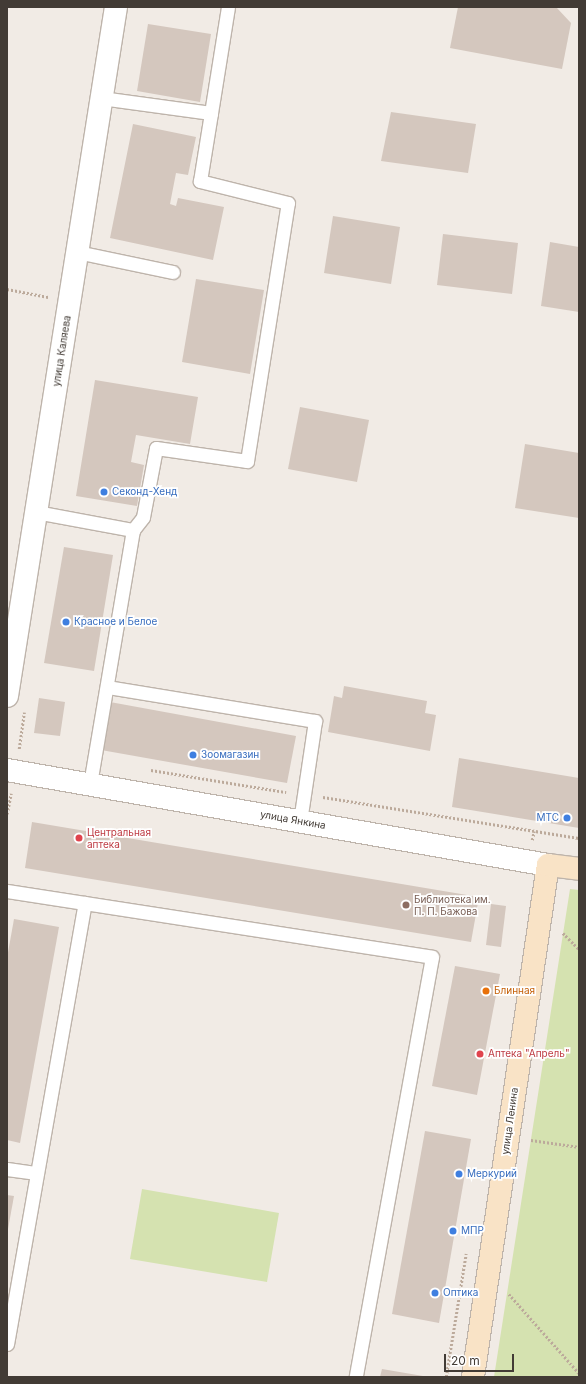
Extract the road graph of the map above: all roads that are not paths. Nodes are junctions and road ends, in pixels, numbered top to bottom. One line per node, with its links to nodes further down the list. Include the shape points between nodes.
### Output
1 (116, 7): 3 (street, улица Каляева)
2 (228, 7): 4 (lane)
3 (101, 98): 4 (lane); 5 (street, улица Каляева)
4 (211, 113): 8 (lane, via 200,181 288,203 247,461 156,448 144,517)
5 (77, 252): 6 (lane); 7 (street, улица Каляева)
6 (173, 272)
7 (36, 512): 8 (lane); 10 (street, улица Каляева)
8 (133, 530): 9 (lane)
9 (107, 687): 12 (lane); 13 (lane, via 316,721)
10 (7, 696)
11 (7, 770): 12 (street, улица Янкина)
12 (90, 784): 13 (street, улица Янкина)
13 (300, 821): 14 (street, улица Янкина)
14 (548, 865): 15 (main road, улица Янкина); 22 (main road, улица Ленина)
15 (579, 869)
16 (7, 891): 17 (lane)
17 (85, 903): 19 (lane); 21 (lane, via 432,957)
18 (7, 1168): 19 (lane)
19 (37, 1173): 20 (lane)
20 (7, 1344)
21 (356, 1377)
22 (473, 1377)

